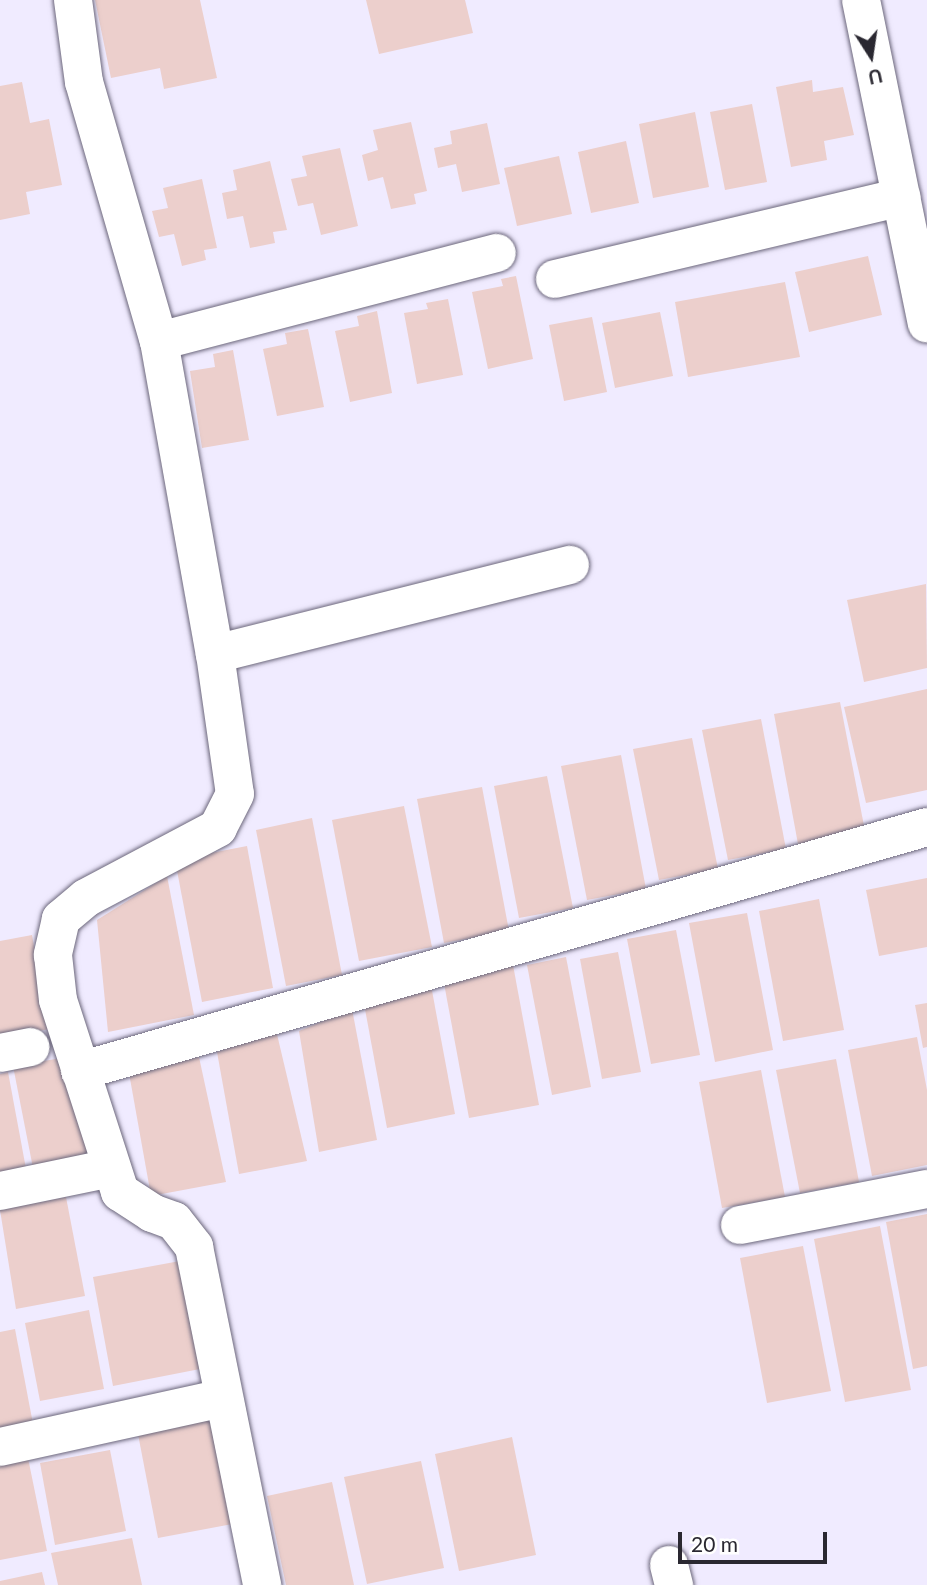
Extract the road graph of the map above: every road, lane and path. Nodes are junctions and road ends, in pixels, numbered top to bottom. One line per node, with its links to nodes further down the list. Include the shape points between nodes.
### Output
1 (73, 0): 7 (street, via 84,82)
2 (861, 0): 3 (street)
3 (901, 197): 5 (street); 6 (street)
4 (498, 253): 7 (street)
5 (555, 279)
6 (927, 323)
7 (159, 341): 9 (street)
8 (570, 565): 9 (street)
9 (215, 654): 11 (street, via 235,794 218,828 86,898 61,919 53,955 58,1000)
10 (927, 827): 11 (street)
11 (80, 1071): 12 (street)
12 (111, 1168): 14 (street); 16 (street, via 120,1192 174,1221 194,1247)
13 (927, 1189): 15 (street)
14 (0, 1191)
15 (740, 1225)
16 (223, 1398): 17 (street); 18 (street)
17 (0, 1447)
18 (262, 1585)

